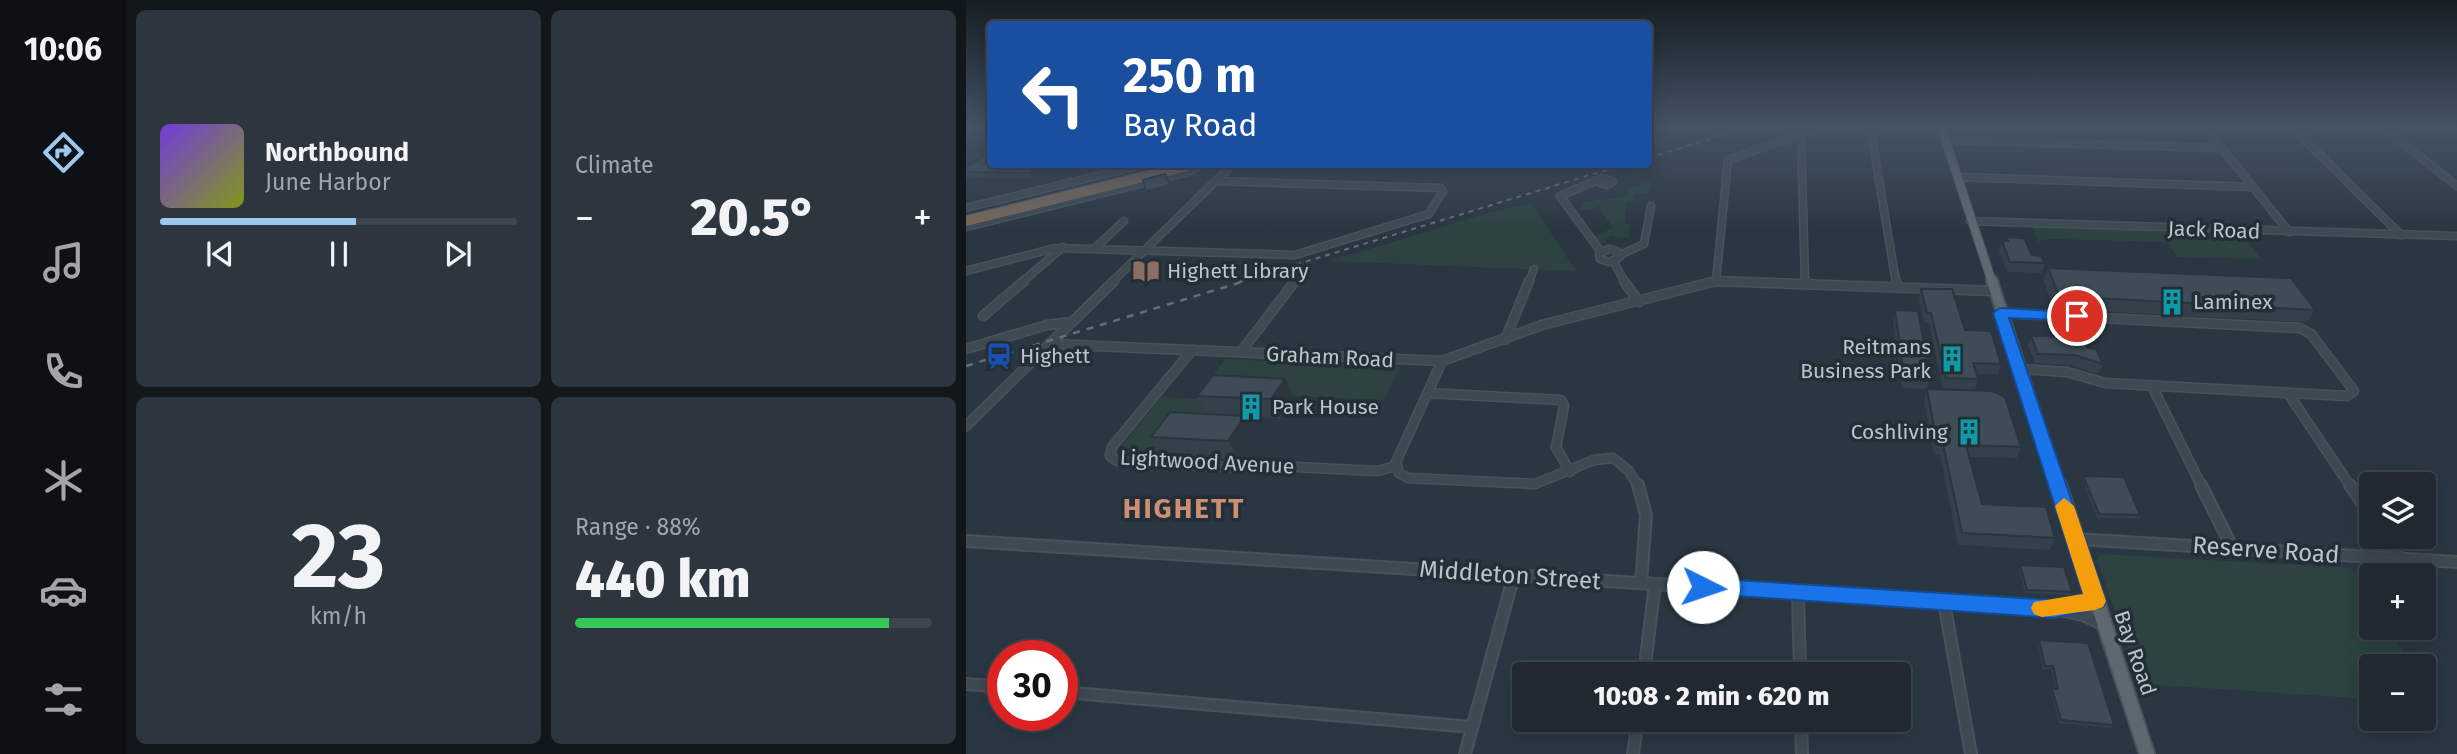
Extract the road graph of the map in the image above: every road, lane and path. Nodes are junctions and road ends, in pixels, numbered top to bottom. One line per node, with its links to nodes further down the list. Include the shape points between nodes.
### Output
1 (1728, 161): 40 (street)
2 (1802, 161): 41 (street)
3 (1876, 161): 42 (street)
4 (1952, 161): 13 (main road, Bay Road)
5 (2233, 161): 17 (street)
6 (2327, 161): 29 (street)
7 (2426, 161): 16 (street)
8 (1125, 168): 18 (street)
9 (1143, 168): 18 (highway)
10 (1179, 168): 21 (highway)
11 (1196, 168): 26 (street)
12 (1229, 168): 14 (street)
13 (1957, 177): 17 (street); 25 (main road, Bay Road)
14 (1216, 181): 33 (street); 33 (street, via 1443,191 1429,214 1295,255)
15 (1598, 182): 34 (street, via 1560,196)
16 (2457, 186)
17 (2254, 187): 28 (street)
18 (1018, 198): 20 (street); 22 (highway)
19 (1651, 206): 35 (street, via 1644,244)
20 (966, 208)
21 (1000, 212): 23 (highway); 26 (street)
22 (966, 214)
23 (966, 221)
24 (1124, 221): 32 (street)
25 (1970, 221): 28 (street, Jack Road); 43 (main road, Bay Road)
26 (988, 222): 27 (street)
27 (966, 227)
28 (2291, 232): 29 (street, Jack Road)
29 (2401, 235): 30 (street, Jack Road)
30 (2457, 237)
31 (1063, 247): 32 (street); 38 (street); 46 (street)
32 (1094, 248): 33 (street)
33 (1146, 250): 47 (street)
34 (1601, 252): 35 (street, via 1615,250); 36 (street, via 1599,257)
35 (1620, 255): 36 (street)
36 (1609, 261): 44 (street)
37 (1534, 269): 48 (street)
38 (966, 271)
39 (1301, 273): 55 (street)
40 (1716, 281): 41 (street, Graham Road); 44 (street, Graham Road)
41 (1805, 284): 42 (street, Graham Road)
42 (1897, 287): 43 (street, Graham Road)
43 (1993, 291): 45 (main road, Bay Road)
44 (1637, 299): 49 (street, Graham Road)
45 (2000, 313): 58 (main road, Bay Road); 61 (street, via 2303,329 2353,389 2352,394)
46 (983, 316)
47 (1072, 322): 51 (street); 53 (street)
48 (1513, 323): 49 (street); 50 (street)
49 (1518, 335): 50 (street, Graham Road)
50 (1505, 340): 57 (street, Graham Road)
51 (1049, 344): 52 (street, Graham Road); 56 (street)
52 (1075, 345): 54 (street, Graham Road); 56 (street)
53 (966, 349)
54 (1192, 350): 55 (street, Graham Road); 63 (street, Lightwood Avenue, via 1112,447 1110,456 1117,461 1243,468 1377,471)
55 (1241, 352): 57 (street, Graham Road)
56 (1032, 361): 62 (street)
57 (1443, 361): 60 (street)
58 (2019, 369): 59 (street, via 2067,372 2100,383); 66 (main road, Bay Road)
59 (2152, 386): 61 (street); 68 (street)
60 (1428, 393): 63 (street); 64 (street, via 1561,400 1564,406 1554,445)
61 (2288, 393): 65 (street)
62 (966, 426)
63 (1396, 466): 64 (street, via 1408,478 1535,484)
64 (1570, 472): 73 (street, via 1605,457 1618,462 1638,484 1648,524)
65 (2359, 498)
66 (2076, 539): 68 (street, Reserve Road); 76 (main road, Bay Road)
67 (966, 541): 72 (street, Middleton Street)
68 (2232, 547): 70 (street, Reserve Road)
69 (2393, 549): 70 (street)
70 (2399, 558): 71 (street, Reserve Road)
71 (2457, 562)
72 (1514, 575): 73 (street, Middleton Street); 85 (street)
73 (1641, 583): 74 (street, Middleton Street)
74 (1655, 583): 75 (street, Middleton Street); 80 (street)
75 (1798, 593): 77 (street, Middleton Street); 81 (street)
76 (2095, 601): 78 (street, Middleton Street); 79 (main road, Bay Road)
77 (1944, 602): 78 (street, Middleton Street); 91 (street)
78 (2054, 609): 79 (street, Middleton Street)
79 (2103, 624): 92 (main road, Bay Road)
80 (1645, 662)
81 (1800, 662)
82 (966, 684): 83 (street)
83 (987, 686)
84 (1078, 693): 85 (street)
85 (1472, 727): 88 (street)
86 (1636, 732): 89 (street)
87 (1801, 732): 90 (street)
88 (1465, 754)
89 (1633, 754)
90 (1802, 754)
91 (1971, 754)
92 (2147, 754)

